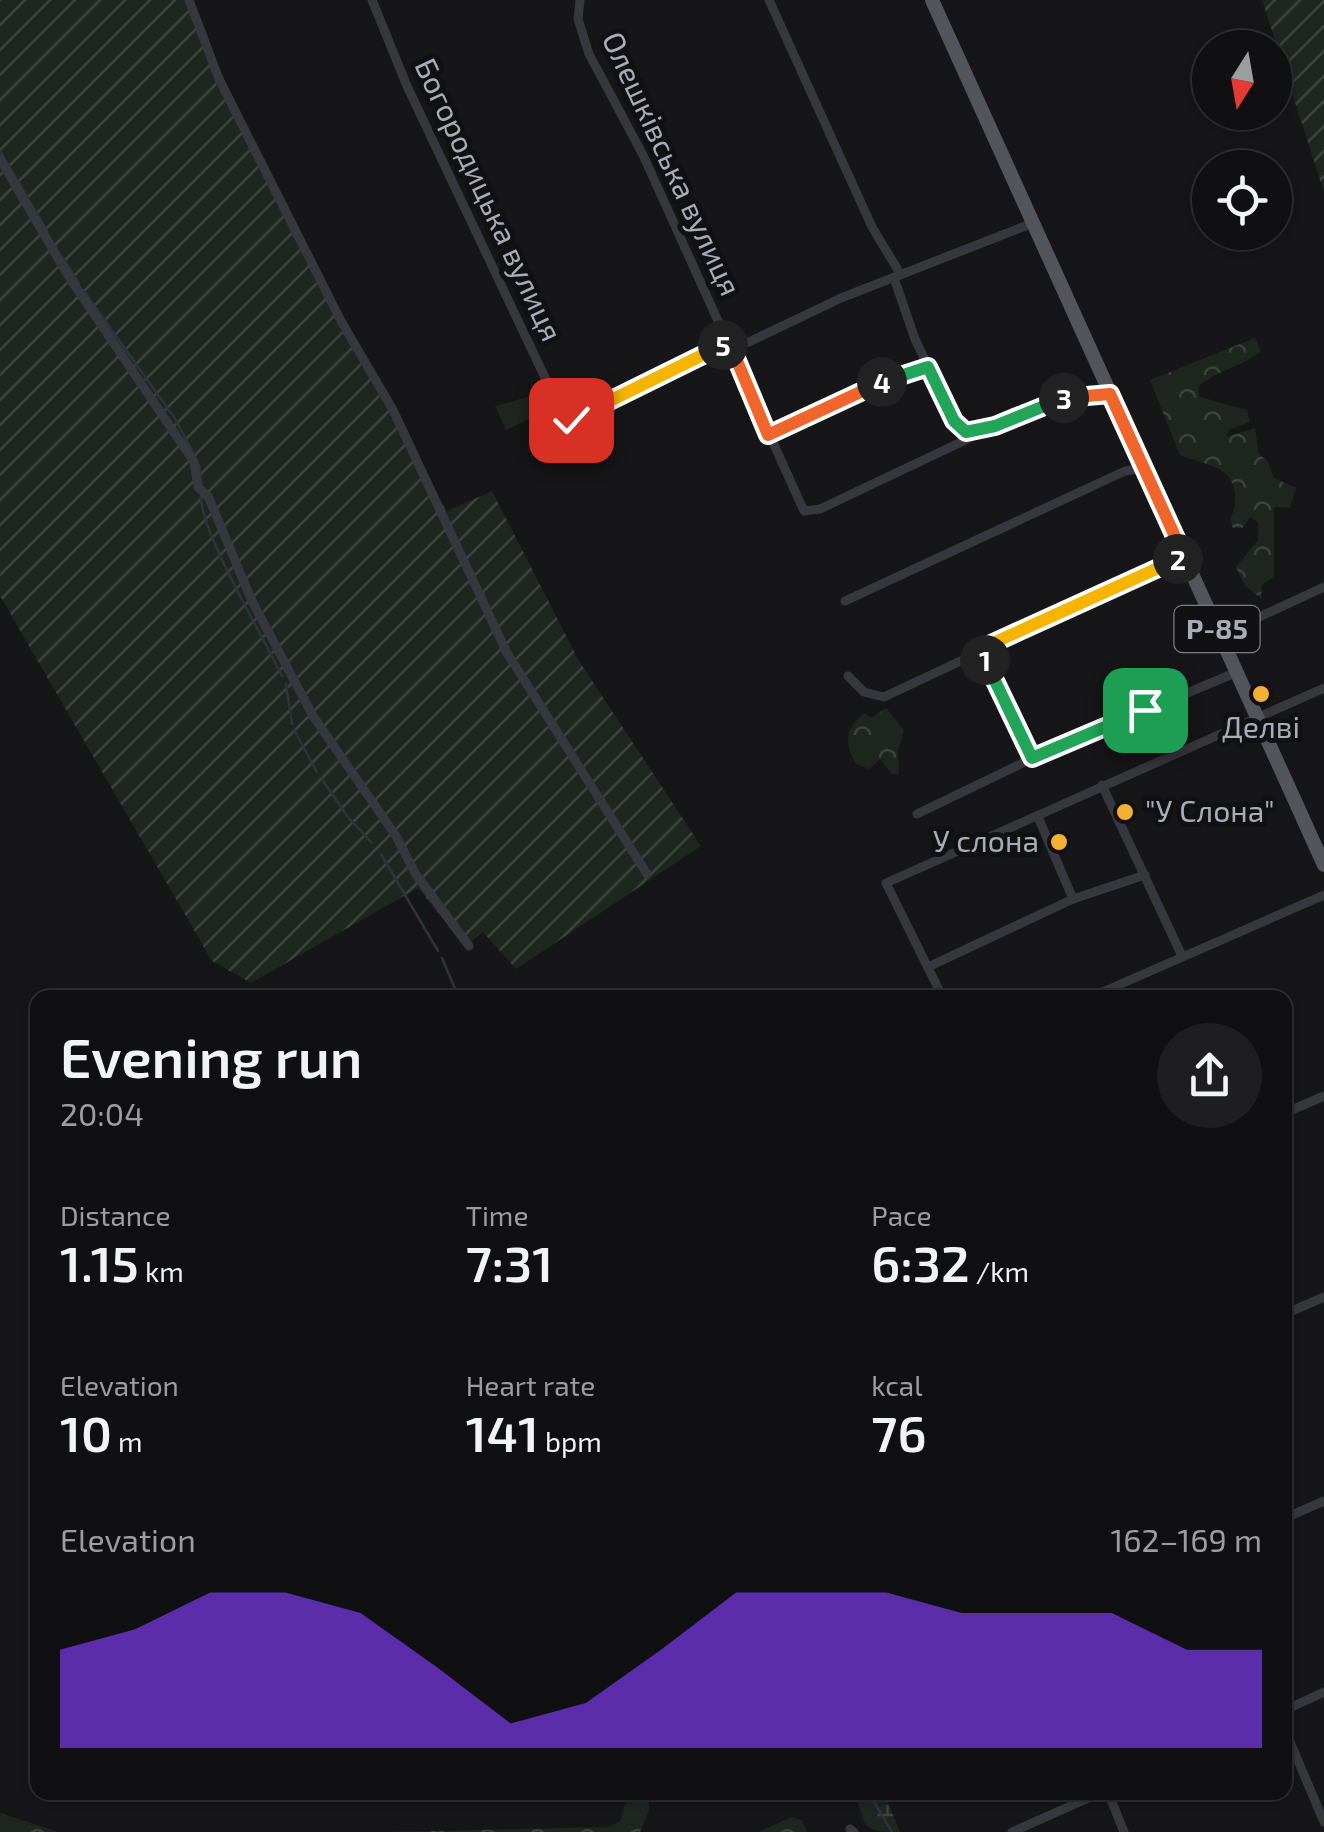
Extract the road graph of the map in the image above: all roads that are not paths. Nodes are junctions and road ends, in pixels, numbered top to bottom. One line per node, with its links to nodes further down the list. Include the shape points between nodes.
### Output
1 (189, 0): 31 (street, via 219,79 393,410 507,653)
2 (372, 0): 12 (street, Богородицька вулиця)
3 (580, 0): 9 (street, Олешківська вулиця, via 588,54 620,106)
4 (769, 0): 8 (street)
5 (932, 0): 7 (main road, Р-85)
6 (0, 159): 35 (street, via 69,277 194,462 252,601 313,716)
7 (1033, 223): 8 (street); 11 (main road, Р-85)
8 (897, 276): 9 (street, via 749,342); 10 (street)
9 (730, 344): 12 (street, via 579,417); 14 (street, Олешківська вулиця)
10 (928, 367): 13 (street, via 961,430); 14 (street, via 903,372)
11 (1110, 394): 13 (street, via 1043,404); 16 (main road, Р-85)
12 (564, 418): 15 (street, Богородицька вулиця)
13 (995, 426): 14 (street, Олешківська вулиця, via 820,509 804,510)
14 (768, 435)
15 (575, 441)
16 (1144, 468): 17 (main road, Р-85); 19 (street)
17 (1184, 556): 20 (main road, Р-85); 21 (street)
18 (1324, 587): 20 (street)
19 (845, 600)
20 (1220, 635): 22 (main road, Р-85)
21 (980, 649): 23 (street, via 884,698 864,692); 26 (street)
22 (1237, 672): 25 (main road, Р-85); 26 (street)
23 (848, 676)
24 (1324, 688): 25 (street)
25 (1256, 718): 27 (street); 30 (main road, Р-85)
26 (1032, 758): 28 (street)
27 (1102, 785): 29 (street); 32 (street)
28 (917, 814)
29 (1038, 817): 34 (street); 37 (street, via 886,883)
30 (1324, 865)
31 (648, 874)
32 (1145, 875): 34 (street); 36 (street)
33 (1324, 895): 36 (street)
34 (1073, 899): 37 (street)
35 (469, 946)
36 (1182, 956): 39 (street)
37 (928, 966): 38 (street)
38 (939, 990)
39 (1106, 990)
40 (1324, 1096): 41 (street)
41 (1292, 1110)
42 (1324, 1296): 43 (street)
43 (1292, 1311)
44 (1324, 1500): 45 (street)
45 (1292, 1515)
46 (1324, 1692): 47 (street)
47 (1292, 1707)
48 (1292, 1747): 51 (street)
49 (1086, 1800): 52 (street)
50 (1109, 1800): 53 (street)
51 (1324, 1822)
52 (1012, 1832)
53 (1124, 1832)

